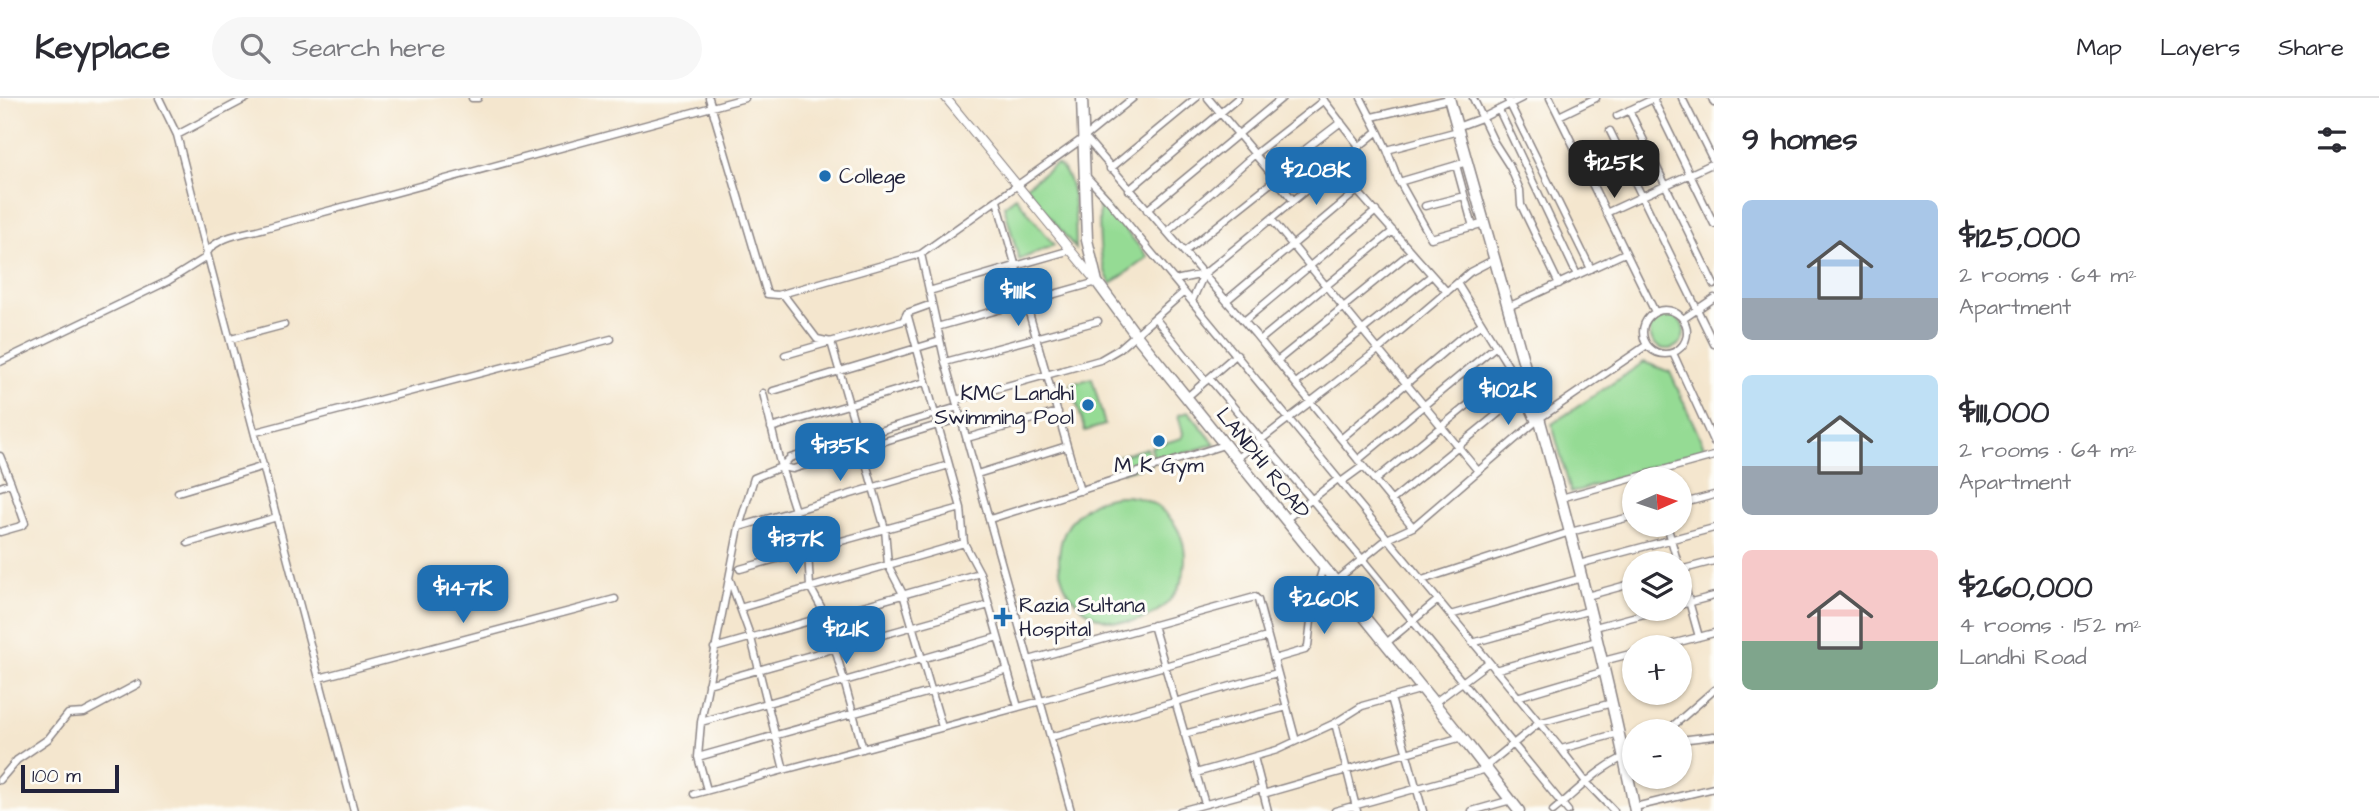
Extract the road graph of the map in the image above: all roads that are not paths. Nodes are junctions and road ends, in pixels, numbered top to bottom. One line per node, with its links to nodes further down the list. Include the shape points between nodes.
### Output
1 (159, 98): 39 (street)
2 (247, 98): 39 (street)
3 (472, 98): 4 (street)
4 (478, 98)
5 (709, 98): 26 (street)
6 (745, 98): 26 (street)
7 (946, 98): 53 (street)
8 (1082, 98): 40 (main road, LANDHI ROAD)
9 (1133, 98): 40 (street)
10 (1196, 98): 47 (street)
11 (1208, 98): 29 (street)
12 (1238, 98): 29 (street)
13 (1282, 98): 38 (street)
14 (1361, 98): 32 (street)
15 (1473, 98): 33 (street)
16 (1522, 98): 24 (street)
17 (1550, 98): 30 (street)
18 (1682, 98): 44 (street)
19 (1712, 98): 25 (street)
20 (1323, 99): 34 (street); 43 (street)
21 (1449, 99): 32 (street); 35 (main road)
22 (1593, 99): 30 (street)
23 (1654, 99): 28 (street); 48 (street)
24 (1509, 101): 27 (street); 80 (street)
25 (1714, 103)
26 (712, 108): 74 (street, via 220,241); 93 (street, via 767,294)
27 (1499, 110): 33 (street); 83 (street)
28 (1629, 110): 31 (street); 52 (street)
29 (1220, 112): 38 (street); 54 (street)
30 (1559, 116): 63 (street)
31 (1617, 116)
32 (1372, 117): 36 (street)
33 (1483, 117): 35 (street); 87 (street, via 1510,167 1521,205)
34 (1341, 122): 41 (street); 50 (street)
35 (1458, 129): 42 (street); 45 (main road)
36 (1378, 130): 41 (street); 42 (street)
37 (1609, 131): 57 (street)
38 (1238, 133): 43 (street); 61 (street)
39 (177, 135): 74 (street)
40 (1085, 137): 47 (street); 49 (main road, LANDHI ROAD); 53 (street)
41 (1359, 146): 46 (street)
42 (1387, 150): 51 (street)
43 (1255, 154): 50 (street); 69 (street)
44 (1714, 163): 48 (street)
45 (1462, 164): 51 (street); 56 (street); 65 (main road)
46 (1335, 166): 55 (street); 58 (street)
47 (1110, 169): 54 (street)
48 (1689, 174): 52 (street); 66 (street)
49 (1086, 176): 84 (street); 85 (main road, LANDHI ROAD, via 1087,240)
50 (1274, 177): 58 (street); 72 (street)
51 (1399, 182): 67 (street, via 1432,238)
52 (1665, 185): 57 (street); 88 (street)
53 (1018, 186): 59 (street); 71 (street)
54 (1129, 190): 61 (street)
55 (1357, 191): 62 (street); 70 (street)
56 (1464, 196): 60 (street); 67 (street)
57 (1642, 196): 63 (street); 101 (street)
58 (1293, 200): 64 (street)
59 (997, 201): 76 (street); 78 (street)
60 (1425, 206)
61 (1147, 210): 69 (street)
62 (1376, 211): 68 (street); 79 (street)
63 (1606, 213): 75 (street)
64 (1271, 219): 70 (street); 81 (street)
65 (1485, 223): 67 (street); 77 (main road)
66 (1714, 224)
67 (1473, 227)
68 (1393, 231): 73 (street); 89 (street)
69 (1167, 232): 72 (street)
70 (1293, 245): 79 (street); 96 (street)
71 (1071, 250): 78 (street); 85 (street)
72 (1184, 251): 81 (street)
73 (1411, 252): 82 (street); 99 (street)
74 (208, 253): 114 (street); 128 (street, via 168,281)
75 (1625, 253): 80 (street); 102 (street)
76 (921, 254): 90 (street); 93 (street)
77 (1495, 260): 86 (street); 100 (main road)
78 (1015, 266): 90 (street); 95 (street)
79 (1309, 266): 89 (street); 107 (street)
80 (1591, 269): 83 (street)
81 (1204, 274): 84 (street); 96 (street); 97 (street)
82 (1432, 275): 92 (street); 111 (street)
83 (1577, 275): 87 (street)
84 (1175, 280): 91 (street)
85 (1097, 282): 95 (street); 112 (main road, LANDHI ROAD)
86 (1457, 283): 92 (street); 108 (street)
87 (1559, 284): 100 (street)
88 (1714, 285)
89 (1327, 287): 99 (street); 116 (street)
90 (929, 290): 98 (street)
91 (1185, 292): 97 (street); 104 (street)
92 (1447, 292): 123 (street)
93 (783, 294): 118 (street, via 817,339)
94 (1714, 298): 101 (street)
95 (1026, 300): 110 (street); 113 (street)
96 (1227, 300): 107 (street)
97 (1192, 301): 125 (street)
98 (932, 304): 103 (street); 110 (street)
99 (1343, 307): 111 (street); 127 (street)
100 (1508, 307): 149 (main road)
101 (1698, 309): 105 (street); 119 (street)
102 (1655, 312): 105 (street, via 1670,310); 120 (street, via 1643,328)
103 (907, 313): 118 (street, via 903,321); 122 (street)
104 (1155, 318): 112 (street); 133 (street)
105 (1683, 319): 124 (street, via 1686,338)
106 (1098, 321): 113 (street)
107 (1244, 321): 116 (street)
108 (1482, 324): 121 (street); 136 (street)
109 (284, 325): 114 (street)
110 (937, 327): 117 (street)
111 (1362, 330): 123 (street); 135 (street)
112 (1136, 335): 132 (street, via 1100,360); 140 (main road, LANDHI ROAD)
113 (1036, 337): 129 (street); 132 (street)
114 (231, 339): 154 (street)
115 (611, 339): 154 (street)
116 (1260, 340): 127 (street)
117 (940, 341): 122 (street); 129 (street)
118 (831, 342): 126 (street); 131 (street)
119 (1714, 344)
120 (1647, 345): 124 (street, via 1659,354); 149 (street)
121 (1496, 346): 130 (street); 144 (street)
122 (916, 350): 131 (street); 134 (street)
123 (1378, 350): 136 (street); 141 (street)
124 (1673, 353): 153 (street)
125 (1237, 354): 133 (street); 148 (street)
126 (785, 355)
127 (1278, 361): 135 (street)
128 (0, 362)
129 (945, 362): 143 (street)
130 (1511, 370): 139 (street); 151 (street)
131 (840, 373): 137 (street); 142 (street)
132 (1047, 374): 143 (street); 145 (street)
133 (1207, 380): 140 (street); 158 (street)
134 (925, 382): 142 (street); 146 (street)
135 (1296, 383): 141 (street)
136 (1407, 385): 144 (street); 156 (street)
137 (773, 391)
138 (763, 393): 152 (street)
139 (1522, 394): 149 (street); 162 (street)
140 (1186, 398): 160 (main road, LANDHI ROAD)
141 (1312, 402): 148 (street); 156 (street)
142 (849, 404): 152 (street); 155 (street)
143 (957, 404): 146 (street); 147 (street)
144 (1424, 405): 151 (street); 167 (street)
145 (1058, 412): 157 (street); 161 (street)
146 (934, 414): 150 (street); 155 (street)
147 (961, 418): 150 (street); 157 (street)
148 (1289, 418): 158 (street); 174 (street)
149 (1538, 420): 172 (street); 183 (main road)
150 (937, 425): 163 (street); 169 (street)
151 (1441, 426): 162 (street); 175 (street)
152 (771, 428): 170 (street)
153 (1711, 428): 159 (street)
154 (256, 432): 168 (street)
155 (859, 437): 163 (street); 170 (street, via 790,458)
156 (1342, 438): 167 (street)
157 (967, 439): 173 (street)
158 (1260, 439): 166 (street); 184 (street)
159 (1714, 443)
160 (1224, 445): 166 (main road, LANDHI ROAD); 180 (street)
161 (1067, 446): 173 (street); 180 (street)
162 (1458, 446): 172 (street); 185 (street)
163 (863, 448): 170 (street, via 793,469); 179 (street)
164 (0, 456): 176 (street)
165 (1714, 456): 171 (street)
166 (1236, 459): 192 (main road, LANDHI ROAD)
167 (1360, 463): 174 (street); 175 (street)
168 (264, 466): 181 (street); 189 (street)
169 (949, 466): 179 (street); 187 (street)
170 (781, 467): 188 (street); 193 (street, via 754,478)
171 (1683, 467)
172 (1478, 471): 194 (street)
173 (977, 474): 190 (street)
174 (1340, 480): 184 (street); 199 (street)
175 (1375, 480): 185 (street)
176 (11, 483): 178 (street); 197 (street, via 24,523)
177 (1622, 484): 183 (street)
178 (0, 487)
179 (873, 487): 188 (street); 196 (street)
180 (1080, 491): 190 (street)
181 (178, 492)
182 (1714, 495): 186 (street)
183 (1561, 498): 198 (main road)
184 (1311, 500): 192 (street); 205 (street)
185 (1391, 501): 194 (street)
186 (1692, 501)
187 (961, 508): 196 (street); 202 (street)
188 (796, 510): 193 (street); 203 (street)
189 (277, 517): 201 (street); 258 (street)
190 (990, 519): 250 (street)
191 (1622, 519): 198 (street)
192 (1285, 520): 210 (main road, LANDHI ROAD)
193 (739, 527): 213 (street)
194 (1413, 527): 199 (street)
195 (1714, 528): 200 (street)
196 (885, 530): 203 (street); 208 (street)
197 (0, 532)
198 (1570, 532): 207 (main road); 215 (street)
199 (1387, 539): 205 (street); 215 (street)
200 (1672, 539): 204 (street); 207 (street)
201 (188, 543)
202 (964, 543): 208 (street); 212 (street)
203 (807, 551): 211 (street); 218 (street)
204 (1675, 551)
205 (1362, 559): 216 (street); 232 (street)
206 (1714, 561): 209 (street)
207 (1578, 564): 214 (main road)
208 (888, 565): 218 (street); 219 (street)
209 (1692, 567)
210 (1323, 568): 216 (main road, LANDHI ROAD); 249 (street, via 1314,596 1308,646)
211 (740, 569)
212 (980, 573): 219 (street); 225 (street)
213 (729, 578): 226 (street); 245 (street)
214 (1582, 578): 220 (main road); 229 (street)
215 (1422, 580): 223 (street)
216 (1335, 582): 244 (main road, LANDHI ROAD)
217 (1622, 586): 220 (street)
218 (810, 587): 226 (street); 230 (street)
219 (904, 594): 230 (street); 233 (street)
220 (1587, 596): 227 (main road)
221 (1714, 596): 224 (street)
222 (615, 599): 258 (street)
223 (1438, 600): 229 (street); 232 (street)
224 (1692, 601)
225 (989, 605): 233 (street); 237 (street)
226 (740, 608): 240 (street)
227 (1591, 610): 235 (main road); 243 (street)
228 (1692, 612): 239 (street)
229 (1450, 615): 243 (street)
230 (826, 616): 240 (street); 246 (street)
231 (1622, 620): 235 (street)
232 (1412, 621): 244 (street); 260 (street)
233 (912, 625): 246 (street); 247 (street)
234 (1153, 625): 238 (street, via 1255,597); 250 (street); 252 (street)
235 (1595, 627): 242 (main road)
236 (1714, 633): 239 (street)
237 (998, 637): 247 (street); 255 (street)
238 (1267, 637): 249 (street); 252 (street)
239 (1699, 637): 241 (street)
240 (751, 638): 245 (street); 254 (street)
241 (1692, 639)
242 (1598, 641): 253 (main road); 256 (street)
243 (1472, 643): 251 (street)
244 (1385, 644): 263 (main road, LANDHI ROAD)
245 (714, 648): 262 (street)
246 (834, 648): 254 (street); 259 (street)
247 (922, 658): 259 (street); 265 (street)
248 (1622, 658): 253 (street)
249 (1274, 659): 257 (street)
250 (1029, 660): 268 (street)
251 (1489, 662): 256 (street); 260 (street)
252 (1165, 665): 268 (street); 269 (street)
253 (1604, 666): 266 (street); 272 (main road)
254 (759, 670): 262 (street); 270 (street)
255 (1008, 670): 265 (street); 273 (street)
256 (1495, 670): 266 (street)
257 (1277, 673): 269 (street); 274 (street)
258 (319, 678): 316 (street)
259 (844, 681): 270 (street); 275 (street)
260 (1462, 682): 271 (street); 290 (street)
261 (138, 684): 301 (street, via 84,713 68,715 48,739 17,760)
262 (708, 684): 277 (street)
263 (1423, 690): 267 (street); 271 (main road, LANDHI ROAD)
264 (1714, 690): 276 (street)
265 (932, 692): 275 (street); 280 (street)
266 (1517, 697): 279 (street)
267 (1391, 698): 278 (street, via 1362,706); 293 (street)
268 (1041, 701): 273 (street); 285 (street)
269 (1175, 701): 282 (street); 285 (street)
270 (767, 703): 277 (street); 283 (street)
271 (1434, 703): 286 (main road, LANDHI ROAD)
272 (1612, 703): 279 (street); 281 (main road)
273 (1018, 707): 280 (street)
274 (1287, 707): 282 (street); 289 (street)
275 (853, 714): 283 (street); 291 (street)
276 (1680, 719)
277 (701, 722): 294 (street)
278 (1335, 723): 289 (street); 299 (street)
279 (1539, 723): 290 (street); 292 (street)
280 (942, 727): 291 (street)
281 (1619, 733): 288 (main road); 292 (street)
282 (1185, 734): 300 (street)
283 (775, 736): 294 (street); 298 (street)
284 (1714, 736): 287 (street)
285 (1051, 737): 317 (street)
286 (1462, 737): 293 (street); 297 (main road, LANDHI ROAD)
287 (1692, 739)
288 (1622, 740)
289 (1296, 741): 295 (street)
290 (1513, 744): 297 (street); 312 (street)
291 (863, 749): 298 (street)
292 (1561, 749): 302 (street)
293 (1406, 753): 299 (street); 304 (street)
294 (698, 757): 306 (street)
295 (1254, 757): 300 (street); 307 (street)
296 (1622, 760): 302 (street)
297 (1486, 768): 304 (street); 309 (main road, LANDHI ROAD)
298 (784, 770): 306 (street)
299 (1346, 770): 307 (street); 313 (street)
300 (1196, 773): 311 (street)
301 (0, 780)
302 (1586, 782): 312 (street); 325 (street)
303 (1714, 788): 310 (street)
304 (1416, 789): 313 (street); 320 (street)
305 (1633, 789): 314 (main road)
306 (707, 790): 308 (street)
307 (1263, 791): 311 (street); 318 (street)
308 (694, 794)
309 (1511, 800): 321 (street); 322 (main road, LANDHI ROAD)
310 (1656, 802): 314 (street); 326 (street)
311 (1205, 804): 315 (street)
312 (1562, 804): 323 (street); 324 (street)
313 (1356, 808): 319 (street)
314 (1635, 809)
315 (1185, 810)
316 (355, 811)
317 (1071, 811)
318 (1268, 811)
319 (1335, 811)
320 (1423, 811)
321 (1472, 811)
322 (1519, 811)
323 (1553, 811)
324 (1568, 811)
325 (1614, 811)
326 (1659, 811)

